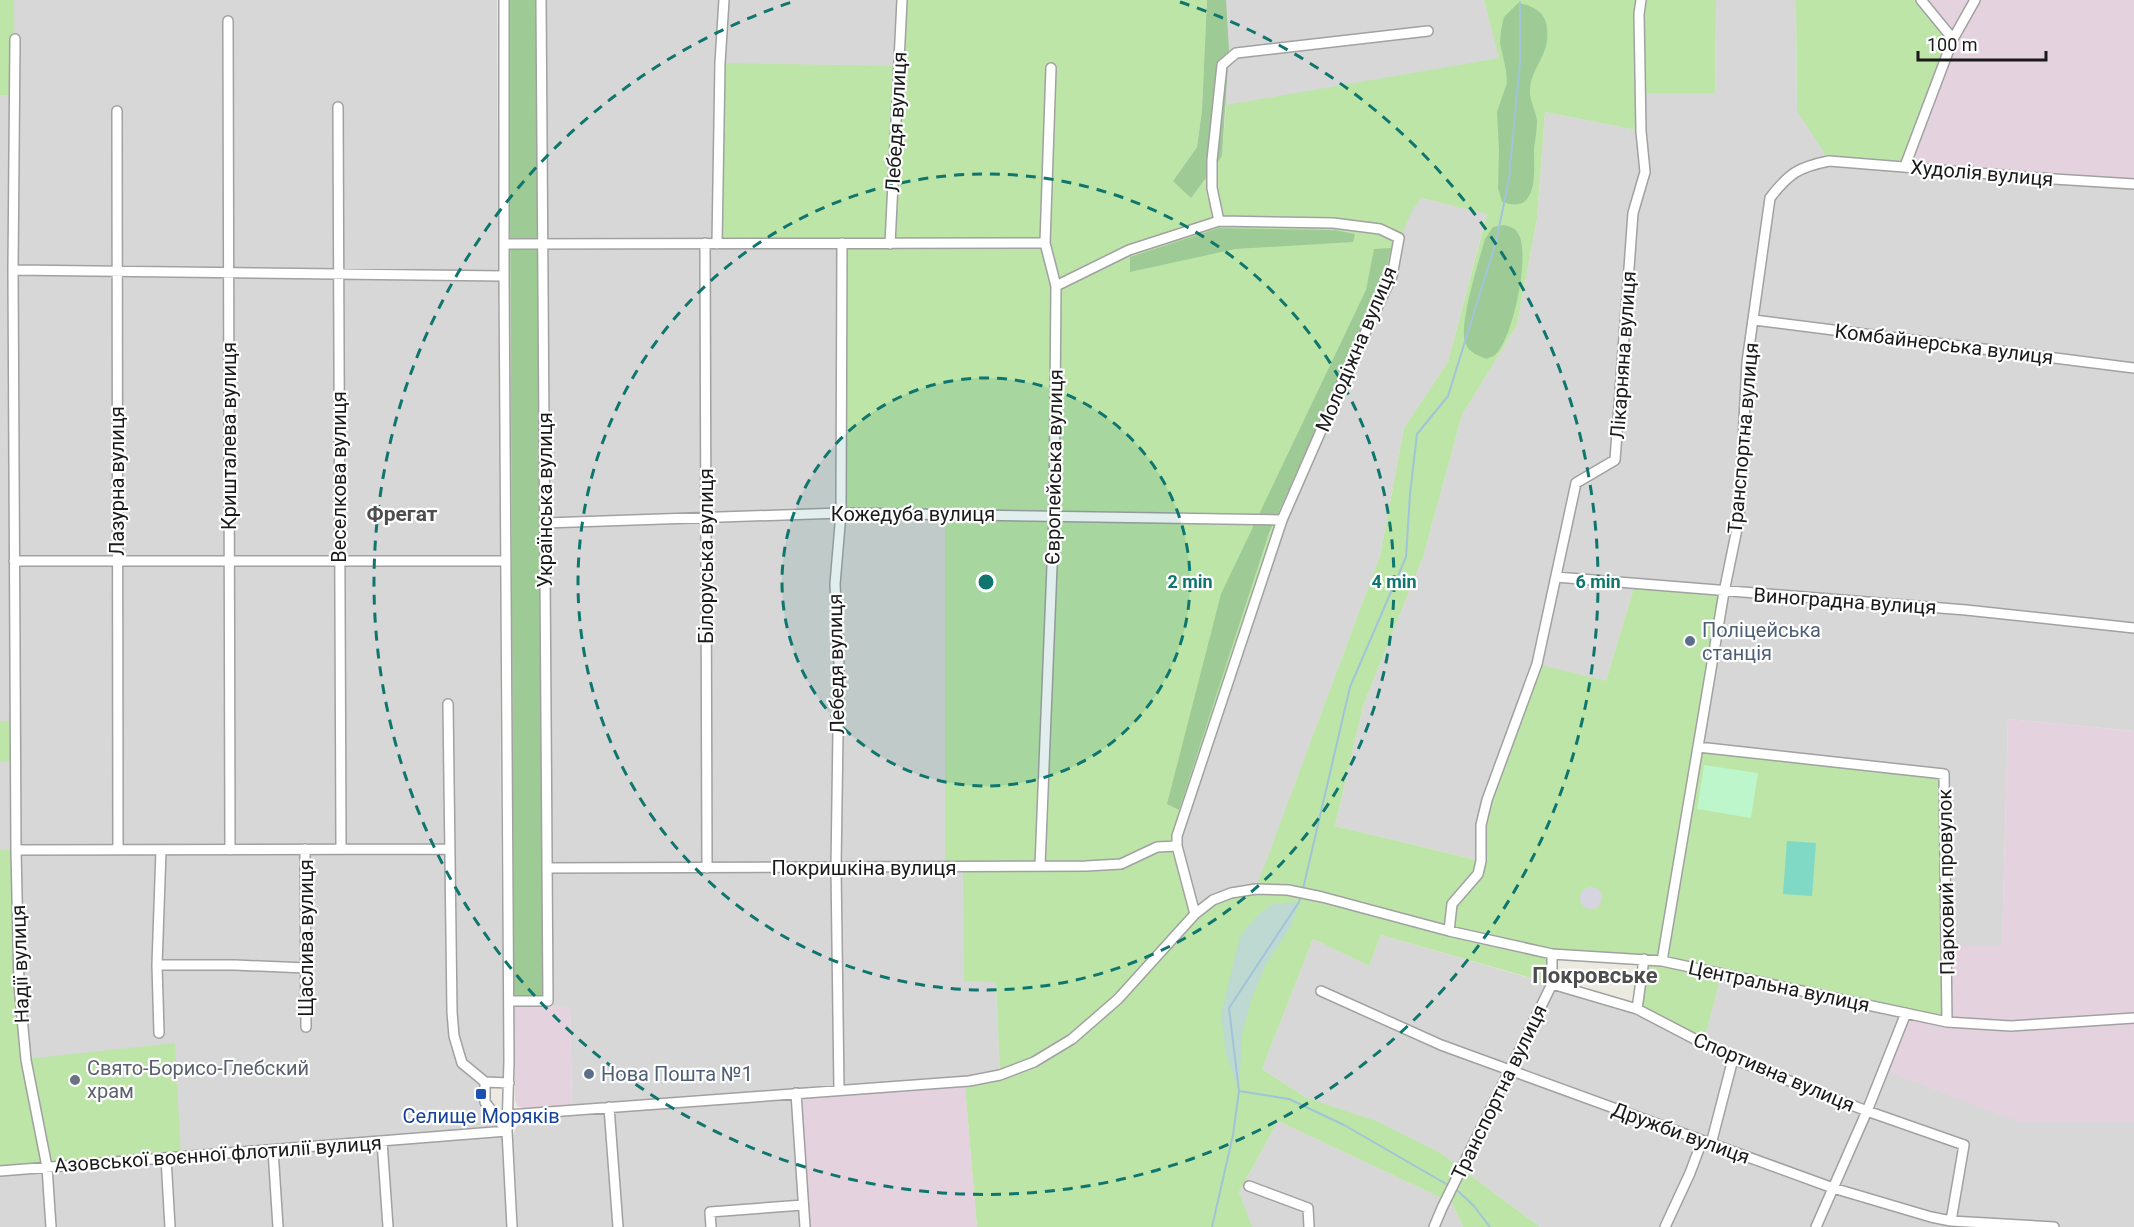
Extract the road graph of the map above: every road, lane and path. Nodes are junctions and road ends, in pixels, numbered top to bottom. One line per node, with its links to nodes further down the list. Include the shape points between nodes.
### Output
1 (504, 0): 22 (street)
2 (541, 0): 23 (street, Українська вулиця)
3 (724, 0): 24 (street)
4 (902, 0): 25 (street, Лебедя вулиця)
5 (1641, 0): 44 (street, Лікарняна вулиця, via 1641,131 1645,172 1633,213 1615,460 1576,483)
6 (1921, 0): 11 (street)
7 (1975, 0): 11 (street)
8 (228, 21): 28 (street, Кришталева вулиця)
9 (1428, 31): 18 (street, via 1236,53 1222,65 1212,170)
10 (15, 39): 26 (street, Надії вулиця)
11 (1953, 39): 15 (street)
12 (1051, 68): 21 (street, Європейська вулиця)
13 (338, 107): 29 (street, Веселкова вулиця)
14 (117, 111): 27 (street, Лазурна вулиця)
15 (1905, 166): 16 (street, Худолія вулиця); 17 (street, Худолія вулиця, via 1829,160 1805,165 1783,180)
16 (2134, 184)
17 (1770, 198): 32 (street, Транспортна вулиця)
18 (1219, 221): 31 (street, via 1129,250); 37 (street, Молодіжна вулиця, via 1333,223 1380,229 1400,238 1392,276)
19 (705, 243): 23 (street); 24 (street); 36 (street, Білоруська вулиця)
20 (842, 243): 24 (street); 25 (street); 34 (street, Лебедя вулиця)
21 (1045, 243): 25 (street); 31 (street, Європейська вулиця)
22 (504, 244): 23 (street); 30 (street)
23 (543, 244): 38 (street, Українська вулиця)
24 (717, 244)
25 (890, 244)
26 (13, 270): 27 (street); 39 (street, Надії вулиця)
27 (117, 271): 28 (street); 40 (street, Лазурна вулиця)
28 (228, 272): 29 (street); 41 (street, Кришталева вулиця)
29 (339, 274): 30 (street); 42 (street, Веселкова вулиця)
30 (504, 276): 43 (street)
31 (1056, 286): 35 (street, Європейська вулиця)
32 (1754, 320): 33 (street, Комбайнерська вулиця); 45 (street, Транспортна вулиця, via 1747,362 1739,519)
33 (2134, 368)
34 (841, 513): 35 (street, Кожедуба вулиця); 36 (street, Кожедуба вулиця); 60 (street, Лебедя вулиця, via 834,584 839,665)
35 (1054, 516): 37 (street, Кожедуба вулиця); 57 (street, Європейська вулиця)
36 (706, 518): 38 (street, Кожедуба вулиця); 59 (street, Білоруська вулиця)
37 (1282, 520): 49 (street, Молодіжна вулиця)
38 (545, 523): 58 (street, Українська вулиця)
39 (14, 561): 40 (street); 53 (street, Надії вулиця)
40 (117, 561): 41 (street); 54 (street, Лазурна вулиця)
41 (229, 561): 42 (street); 56 (street, Кришталева вулиця)
42 (340, 561): 43 (street); 50 (street, Веселкова вулиця)
43 (505, 561): 70 (street)
44 (1556, 577): 45 (street, Виноградна вулиця); 62 (street, Лікарняна вулиця, via 1537,664 1487,800 1478,874 1452,904)
45 (1724, 592): 46 (street, Виноградна вулиця, via 1966,610); 48 (street, Транспортна вулиця)
46 (2134, 628)
47 (448, 704): 52 (street)
48 (1698, 747): 65 (street, Транспортна вулиця); 74 (street, Парковий провулок, via 1944,774)
49 (1177, 846): 57 (street, Покришкіна вулиця, via 1158,847 1121,864); 61 (street, Молодіжна вулиця)
50 (341, 847)
51 (305, 849): 52 (street); 56 (street); 67 (street, Щаслива вулиця)
52 (450, 849): 79 (street, via 454,1036 462,1063)
53 (16, 850): 54 (street); 91 (street, Надії вулиця, via 23,1041)
54 (118, 850): 55 (street)
55 (161, 850): 56 (street); 66 (street)
56 (230, 850)
57 (1040, 866): 60 (street, Покришкіна вулиця)
58 (547, 868): 59 (street, Покришкіна вулиця); 70 (street, Українська вулиця, via 548,1001)
59 (707, 868): 60 (street, Покришкіна вулиця)
60 (836, 868): 81 (street, Лебедя вулиця)
61 (1195, 914): 62 (street, Центральна вулиця, via 1213,900 1231,893 1256,889 1288,891); 81 (street, Центральна вулиця, via 1093,1022 1034,1062 969,1081)
62 (1449, 931): 63 (street, Центральна вулиця)
63 (1552, 954): 64 (street, Центральна вулиця); 68 (street, Транспортна вулиця)
64 (1644, 959): 65 (street, Центральна вулиця); 71 (street)
65 (1662, 961): 72 (street, Центральна вулиця)
66 (157, 965): 67 (street); 76 (street)
67 (306, 968): 75 (street, Щаслива вулиця)
68 (1552, 984): 71 (street, Спортивна вулиця); 78 (street, Транспортна вулиця)
69 (1321, 991): 78 (street, Дружби вулиця, via 1441,1045)
70 (509, 1001): 80 (street)
71 (1637, 1009): 77 (street, Спортивна вулиця)
72 (1906, 1013): 74 (street, Центральна вулиця); 84 (street)
73 (2134, 1021): 74 (street, Центральна вулиця, via 2011,1026)
74 (1947, 1022)
75 (306, 1027)
76 (159, 1033)
77 (1733, 1059): 84 (street, Спортивна вулиця); 88 (street)
78 (1509, 1069): 88 (street, Дружби вулиця); 106 (street, Транспортна вулиця)
79 (485, 1082): 80 (street); 86 (street, via 485,1102)
80 (509, 1083): 85 (street)
81 (839, 1088): 82 (street)
82 (796, 1093): 83 (street); 95 (street)
83 (609, 1107): 85 (street); 102 (street)
84 (1867, 1111): 94 (street); 96 (street, Спортивна вулиця, via 1964,1144)
85 (508, 1114): 86 (street)
86 (507, 1131): 87 (street, Азовської воєнної флотилії вулиця); 101 (street)
87 (382, 1141): 89 (street, Азовської воєнної флотилії вулиця); 100 (street)
88 (1706, 1143): 94 (street, Дружби вулиця); 107 (street)
89 (273, 1150): 90 (street, Азовської воєнної флотилії вулиця); 99 (street)
90 (166, 1158): 91 (street, Азовської воєнної флотилії вулиця); 98 (street)
91 (47, 1167): 92 (street, Азовської воєнної флотилії вулиця); 97 (street, Надії вулиця)
92 (0, 1171)
93 (1249, 1186): 105 (street, via 1308,1208)
94 (1833, 1188): 96 (street, Дружби вулиця); 108 (street)
95 (803, 1205): 103 (street, via 710,1212); 104 (street)
96 (1951, 1221): 109 (street, Дружби вулиця)
97 (51, 1227)
98 (170, 1227)
99 (278, 1227)
100 (388, 1227)
101 (512, 1227)
102 (618, 1227)
103 (711, 1227)
104 (805, 1227)
105 (1309, 1227)
106 (1434, 1227)
107 (1665, 1227)
108 (1816, 1227)
109 (2054, 1227)

